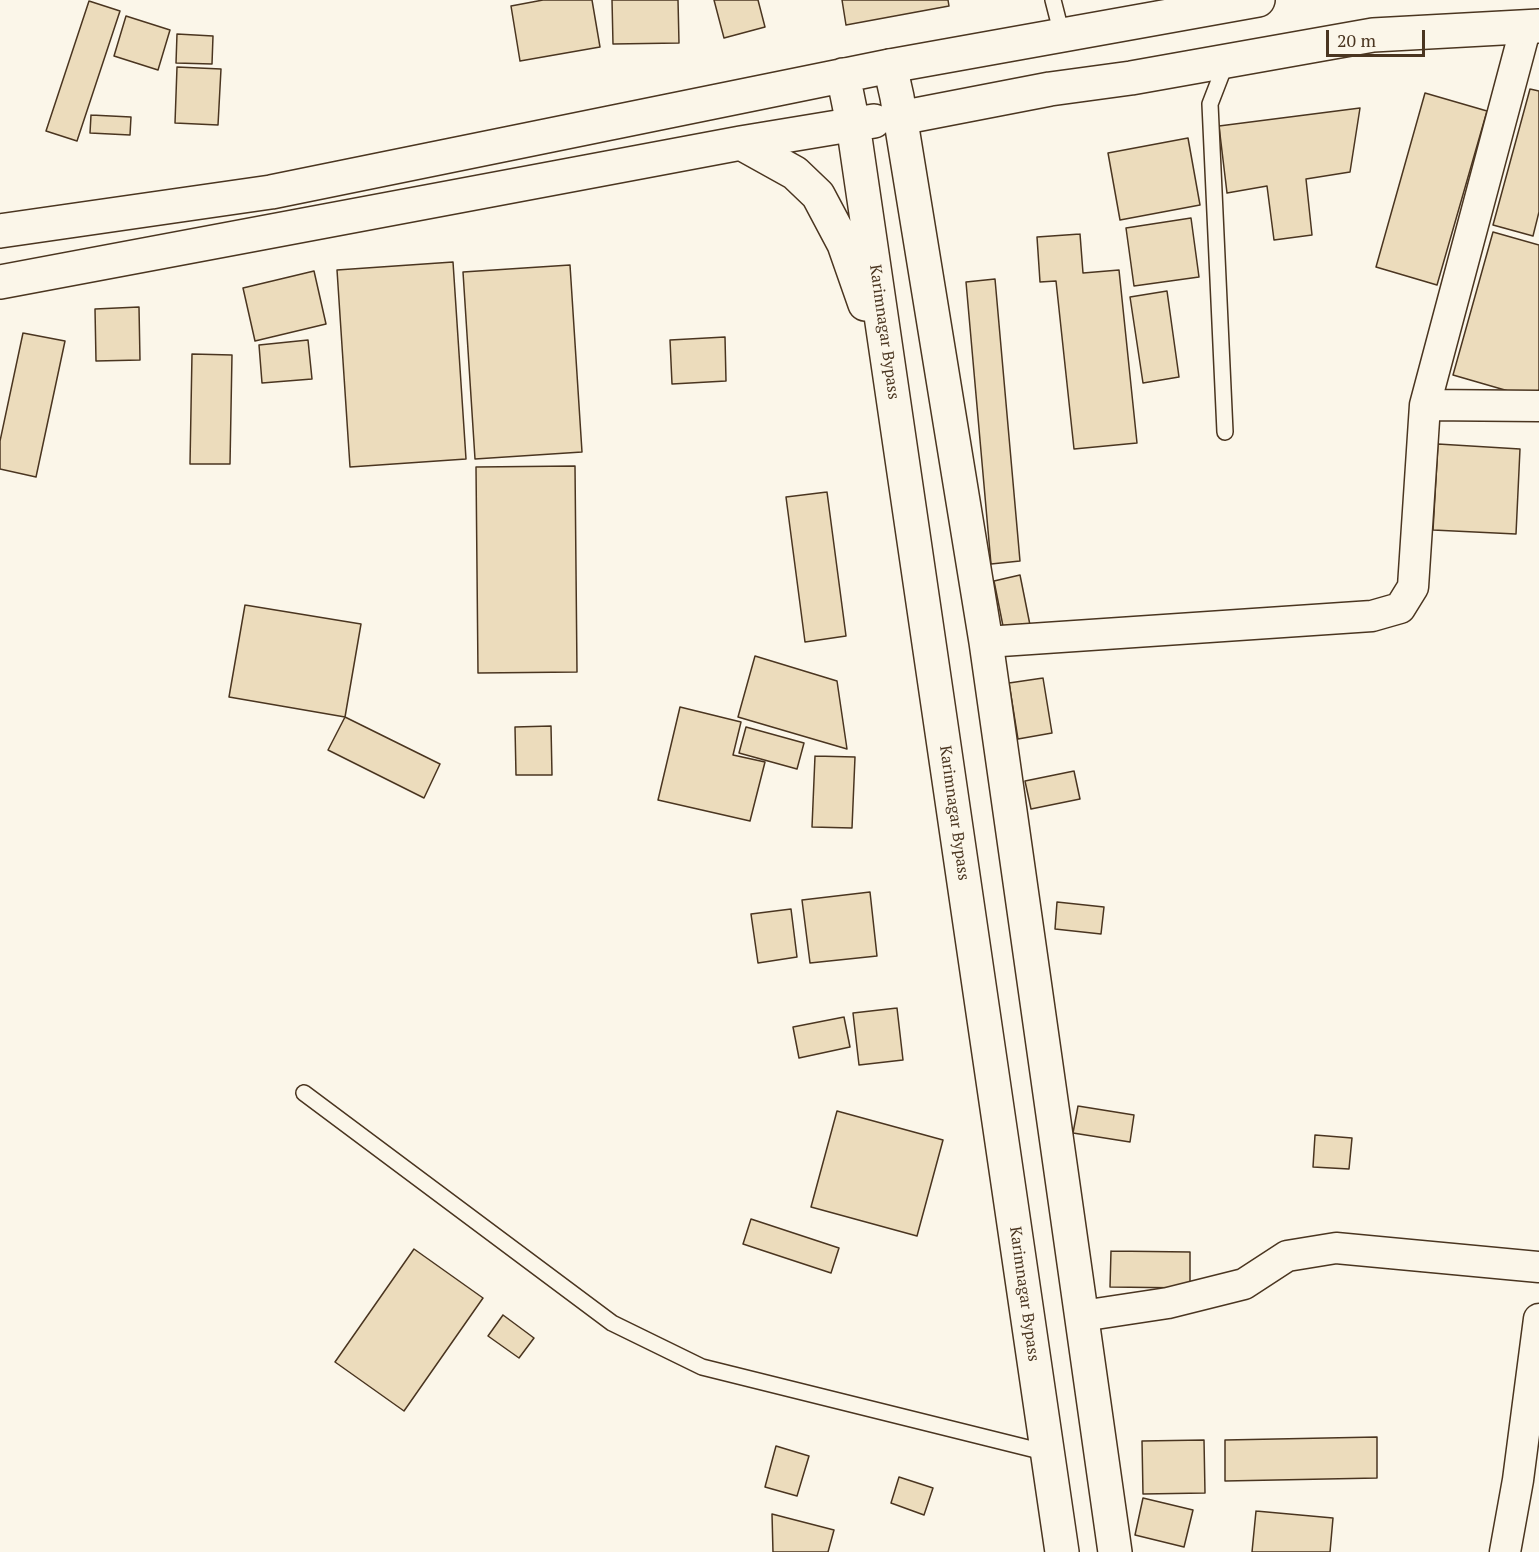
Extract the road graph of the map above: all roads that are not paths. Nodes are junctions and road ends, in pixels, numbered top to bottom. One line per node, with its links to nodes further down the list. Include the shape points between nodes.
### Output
1 (1053, 0): 5 (lane)
2 (1258, 0): 3 (main road)
3 (1211, 4): 5 (main road)
4 (1533, 26): 6 (main road, via 1373,35); 15 (street)
5 (1062, 35): 7 (main road)
6 (1227, 60): 9 (main road); 17 (lane, via 1210,104)
7 (890, 66): 8 (main road); 9 (main road)
8 (843, 75): 10 (main road, Karimnagar Bypass); 12 (main road, via 271,192)
9 (900, 118): 10 (main road); 18 (main road)
10 (853, 124): 11 (main road); 14 (main road, Karimnagar Bypass)
11 (741, 143): 13 (main road); 14 (main road, via 795,173 818,195 844,244)
12 (4, 229)
13 (0, 282)
14 (890, 370): 23 (main road, Karimnagar Bypass)
15 (1425, 405): 16 (street); 18 (street, via 1413,588 1400,608 1372,616)
16 (1539, 406)
17 (1225, 432)
18 (986, 642): 21 (main road)
19 (304, 1093): 23 (lane, via 612,1323 702,1367)
20 (1539, 1267): 21 (street, via 1336,1248 1287,1256 1244,1284 1168,1303)
21 (1082, 1316): 25 (main road)
22 (1539, 1319): 26 (street)
23 (1048, 1453): 24 (main road, Karimnagar Bypass)
24 (1062, 1552)
25 (1115, 1552)
26 (1505, 1552)

